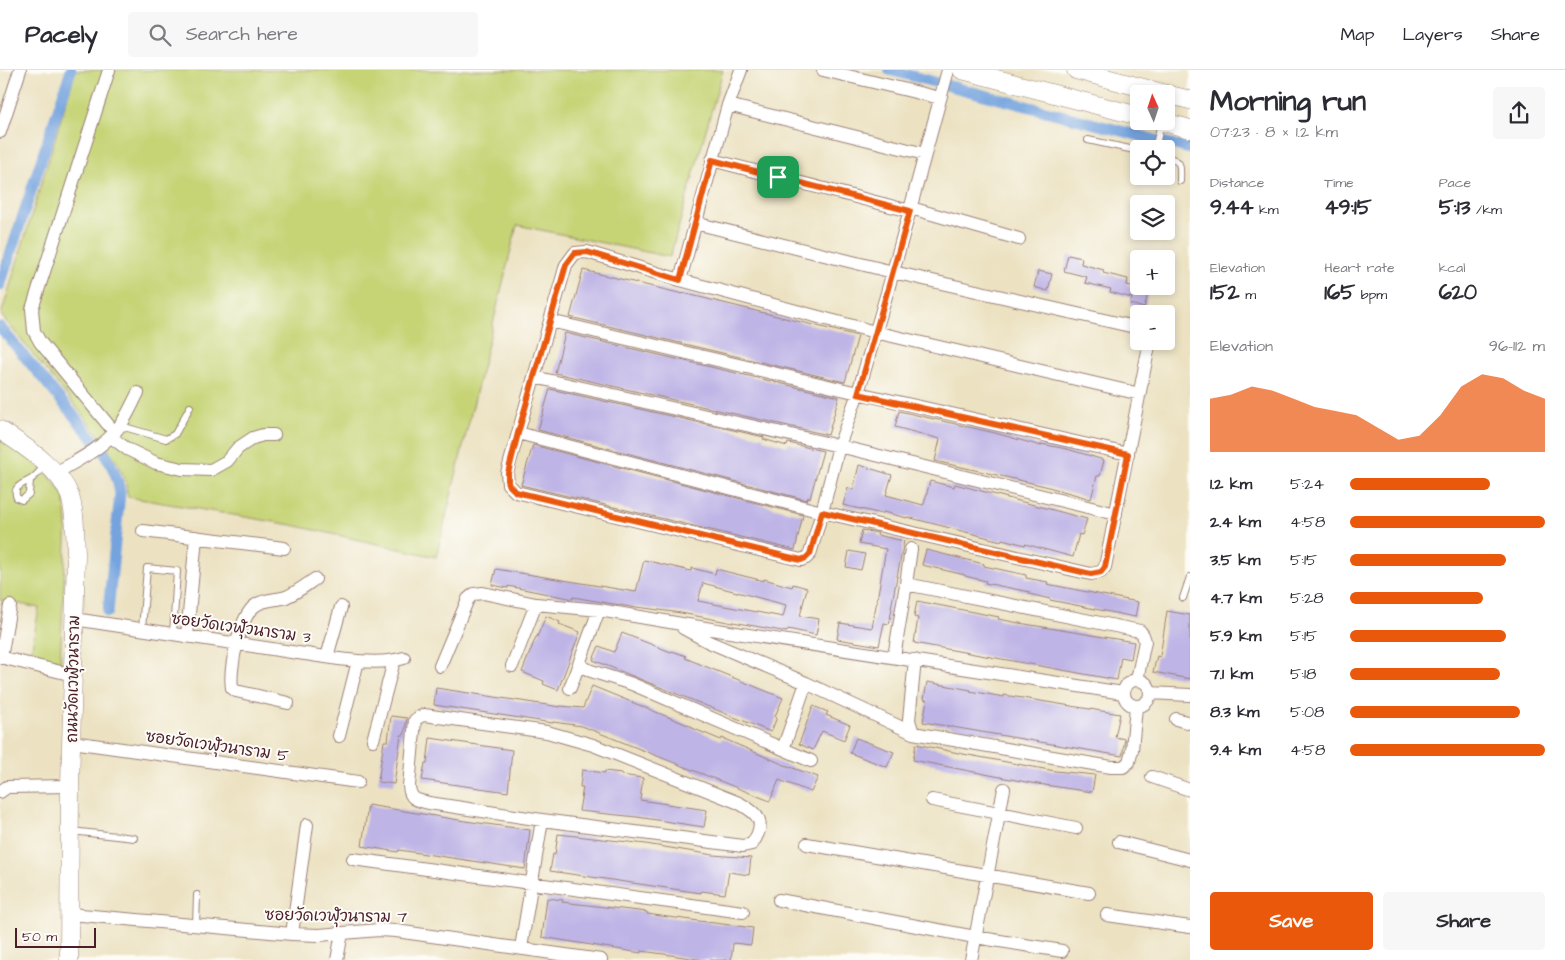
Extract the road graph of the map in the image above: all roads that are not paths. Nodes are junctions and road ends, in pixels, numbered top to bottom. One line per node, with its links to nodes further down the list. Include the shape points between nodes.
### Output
1 (20, 70): 15 (street)
2 (109, 70): 38 (street, via 32,308 34,330 40,342)
3 (741, 70): 11 (street)
4 (823, 70): 8 (street)
5 (1076, 70): 7 (street)
6 (952, 72): 8 (street); 12 (street)
7 (1132, 85)
8 (941, 96): 18 (street)
9 (1175, 96): 10 (street)
10 (1190, 100)
11 (728, 105): 18 (street); 20 (street)
12 (1130, 114)
13 (1175, 127): 14 (street)
14 (1190, 129)
15 (0, 132)
16 (1088, 140): 17 (lane)
17 (1130, 149)
18 (924, 154): 22 (street)
19 (1175, 159): 21 (lane, via 1180,167)
20 (712, 160): 22 (street); 23 (street)
21 (1180, 181)
22 (910, 209): 24 (street); 25 (street)
23 (694, 223): 25 (street); 26 (street)
24 (1019, 239)
25 (893, 272): 28 (street); 29 (street)
26 (680, 280): 27 (street, via 587,252 575,253 566,265); 29 (street)
27 (550, 321): 31 (street); 33 (street)
28 (1130, 326)
29 (875, 332): 33 (street); 34 (street)
30 (1148, 350): 34 (street)
31 (534, 377): 37 (street); 40 (street)
32 (138, 393): 38 (street)
33 (858, 394): 40 (street); 41 (street)
34 (1140, 394): 41 (street)
35 (190, 407): 38 (lane, via 175,434 166,439)
36 (0, 430): 42 (street, ถนนวัดเวฬุวนาราม)
37 (518, 433): 44 (street); 44 (street, via 508,473 508,484 516,492 801,560 810,554)
38 (113, 434): 39 (street, via 127,449 156,463 182,469 211,470 227,461 253,438); 42 (street, via 86,457)
39 (274, 435)
40 (839, 446): 44 (street); 45 (street)
41 (1128, 454): 45 (street)
42 (51, 469): 43 (lane); 58 (street, ถนนวัดเวฬุวนาราม, via 69,495 74,518)
43 (30, 480)
44 (822, 512): 45 (street, via 1091,574 1101,572 1105,567)
45 (1116, 514)
46 (143, 531): 47 (street)
47 (196, 537): 48 (street); 62 (street)
48 (284, 548)
49 (911, 549): 52 (street)
50 (1190, 576): 53 (lane)
51 (315, 579): 63 (street, via 285,598 255,605 245,619)
52 (906, 584): 65 (street); 73 (street, via 1140,631 1144,641)
53 (1183, 598)
54 (536, 604): 57 (street); 69 (street, via 474,594 468,599); 70 (street)
55 (10, 606): 66 (street)
56 (341, 607): 64 (street)
57 (599, 610): 59 (street); 71 (street)
58 (74, 619): 60 (street, ซอยวัดเวฬุวนาราม 3); 72 (street, ถนนวัดเวฬุวนาราม)
59 (675, 623): 65 (street); 74 (street, via 709,642)
60 (142, 629): 61 (street, ซอยวัดเวฬุวนาราม 3); 61 (lane, via 147,568 177,571)
61 (173, 634): 62 (street, ซอยวัดเวฬุวนาราม 3)
62 (187, 636): 63 (street, ซอยวัดเวฬุวนาราม 3)
63 (236, 644): 64 (street, ซอยวัดเวฬุวนาราม 3); 79 (street, via 232,688)
64 (327, 656): 67 (street, ซอยวัดเวฬุวนาราม 3)
65 (894, 657): 68 (street)
66 (0, 658): 72 (street)
67 (358, 660): 84 (street); 85 (street, ซอยวัดเวฬุวนาราม 3, via 399,659)
68 (915, 660): 77 (street); 83 (street, via 909,720)
69 (440, 666)
70 (512, 666)
71 (579, 666): 75 (street); 87 (street, via 632,684)
72 (73, 674): 86 (street, ถนนวัดเวฬุวนาราม)
73 (1137, 680): 76 (street, via 1144,682); 77 (street, via 1130,681)
74 (806, 682): 83 (street); 87 (street)
75 (570, 688)
76 (1150, 692): 78 (street); 80 (street, via 1148,700)
77 (1123, 693): 80 (street, via 1124,700)
78 (1190, 695)
79 (288, 703)
80 (1136, 707): 83 (street, via 1129,762 1123,767)
81 (1176, 719): 82 (street)
82 (1190, 723)
83 (913, 733)
84 (339, 736)
85 (373, 740)
86 (72, 742): 90 (street, ซอยวัดเวฬุวนาราม 5); 91 (street, ถนนวัดเวฬุวนาราม)
87 (783, 749): 88 (street)
88 (810, 761)
89 (1152, 777): 93 (street)
90 (358, 782)
91 (70, 786): 94 (street, via 7,787); 100 (street, ถนนวัดเวฬุวนาราม)
92 (1004, 789): 96 (street)
93 (1190, 790)
94 (0, 792)
95 (932, 800): 96 (street)
96 (999, 814): 99 (street); 106 (street)
97 (542, 820): 97 (street, via 744,846 752,844 757,836 759,820 754,812 740,803 593,746 547,732 424,715 415,720 409,786 414,799); 107 (street)
98 (307, 824): 117 (street)
99 (1076, 828)
100 (70, 831): 101 (lane); 112 (street, ถนนวัดเวฬุวนาราม)
101 (134, 838)
102 (1118, 842): 105 (street)
103 (807, 844): 106 (street)
104 (353, 859): 107 (street)
105 (1190, 860)
106 (986, 876): 108 (street); 118 (street)
107 (532, 884): 111 (street); 119 (street)
108 (1088, 893)
109 (196, 895): 114 (lane)
110 (779, 900): 118 (street)
111 (743, 912)
112 (70, 914): 114 (street, ซอยวัดเวฬุวนาราม 7); 121 (street, ถนนวัดเวฬุวนาราม)
113 (1107, 915): 115 (street)
114 (196, 926): 117 (street, ซอยวัดเวฬุวนาราม 7)
115 (1190, 927)
116 (342, 933): 117 (street, ซอยวัดเวฬุวนาราม 7); 119 (street, ซอยวัดเวฬุวนาราม 7, via 396,931); 122 (street)
117 (292, 934)
118 (975, 937): 120 (street); 124 (street)
119 (521, 948): 123 (street, ซอยวัดเวฬุวนาราม 7)
120 (1062, 951)
121 (70, 960)
122 (336, 960)
123 (601, 960)
124 (971, 960)

